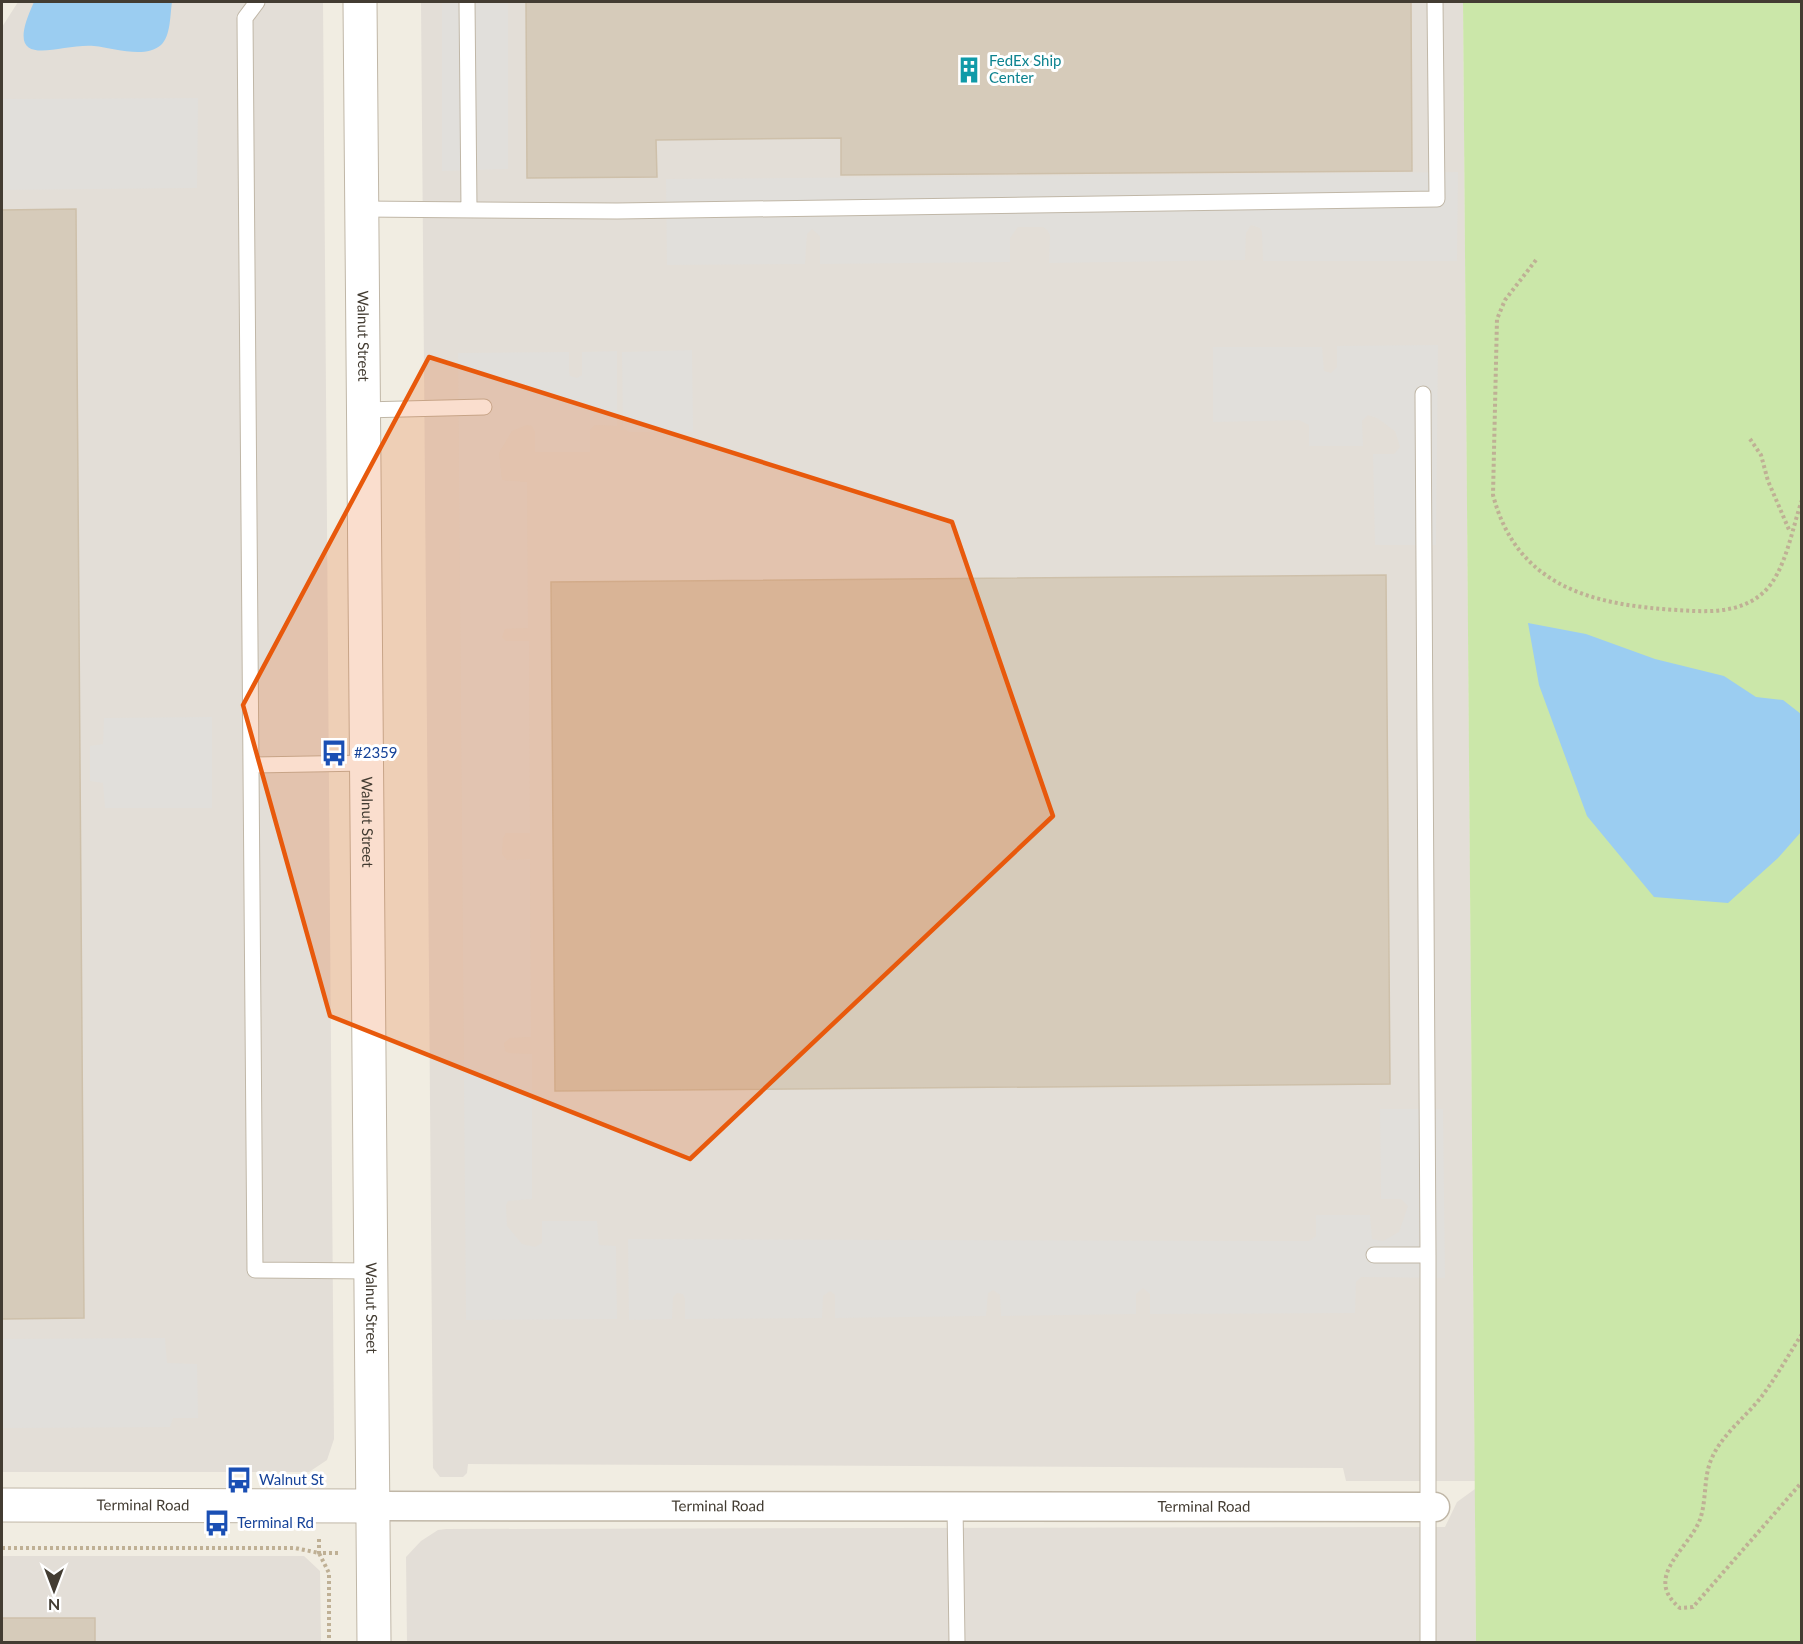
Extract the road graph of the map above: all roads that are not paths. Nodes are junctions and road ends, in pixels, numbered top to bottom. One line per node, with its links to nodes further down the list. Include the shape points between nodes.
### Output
1 (257, 2): 11 (lane, via 245,18)
2 (360, 2): 5 (street, Walnut Street)
3 (467, 2): 6 (lane)
4 (1435, 2): 6 (lane, via 1437,199 617,211)
5 (362, 209): 6 (lane); 9 (street, Walnut Street)
6 (469, 209)
7 (1423, 394): 13 (lane)
8 (484, 407): 9 (lane)
9 (364, 410): 10 (street, Walnut Street)
10 (367, 763): 11 (lane); 14 (street, Walnut Street)
11 (251, 765): 14 (lane, via 255,1270)
12 (1374, 1255): 13 (lane)
13 (1428, 1255): 18 (lane)
14 (371, 1271): 16 (street, Walnut Street)
15 (2, 1505): 16 (street, Terminal Road)
16 (373, 1506): 17 (street, Terminal Road); 19 (street, Walnut Street)
17 (956, 1506): 18 (street, Terminal Road); 20 (lane)
18 (1431, 1507): 21 (lane)
19 (374, 1642)
20 (957, 1642)
21 (1428, 1642)

